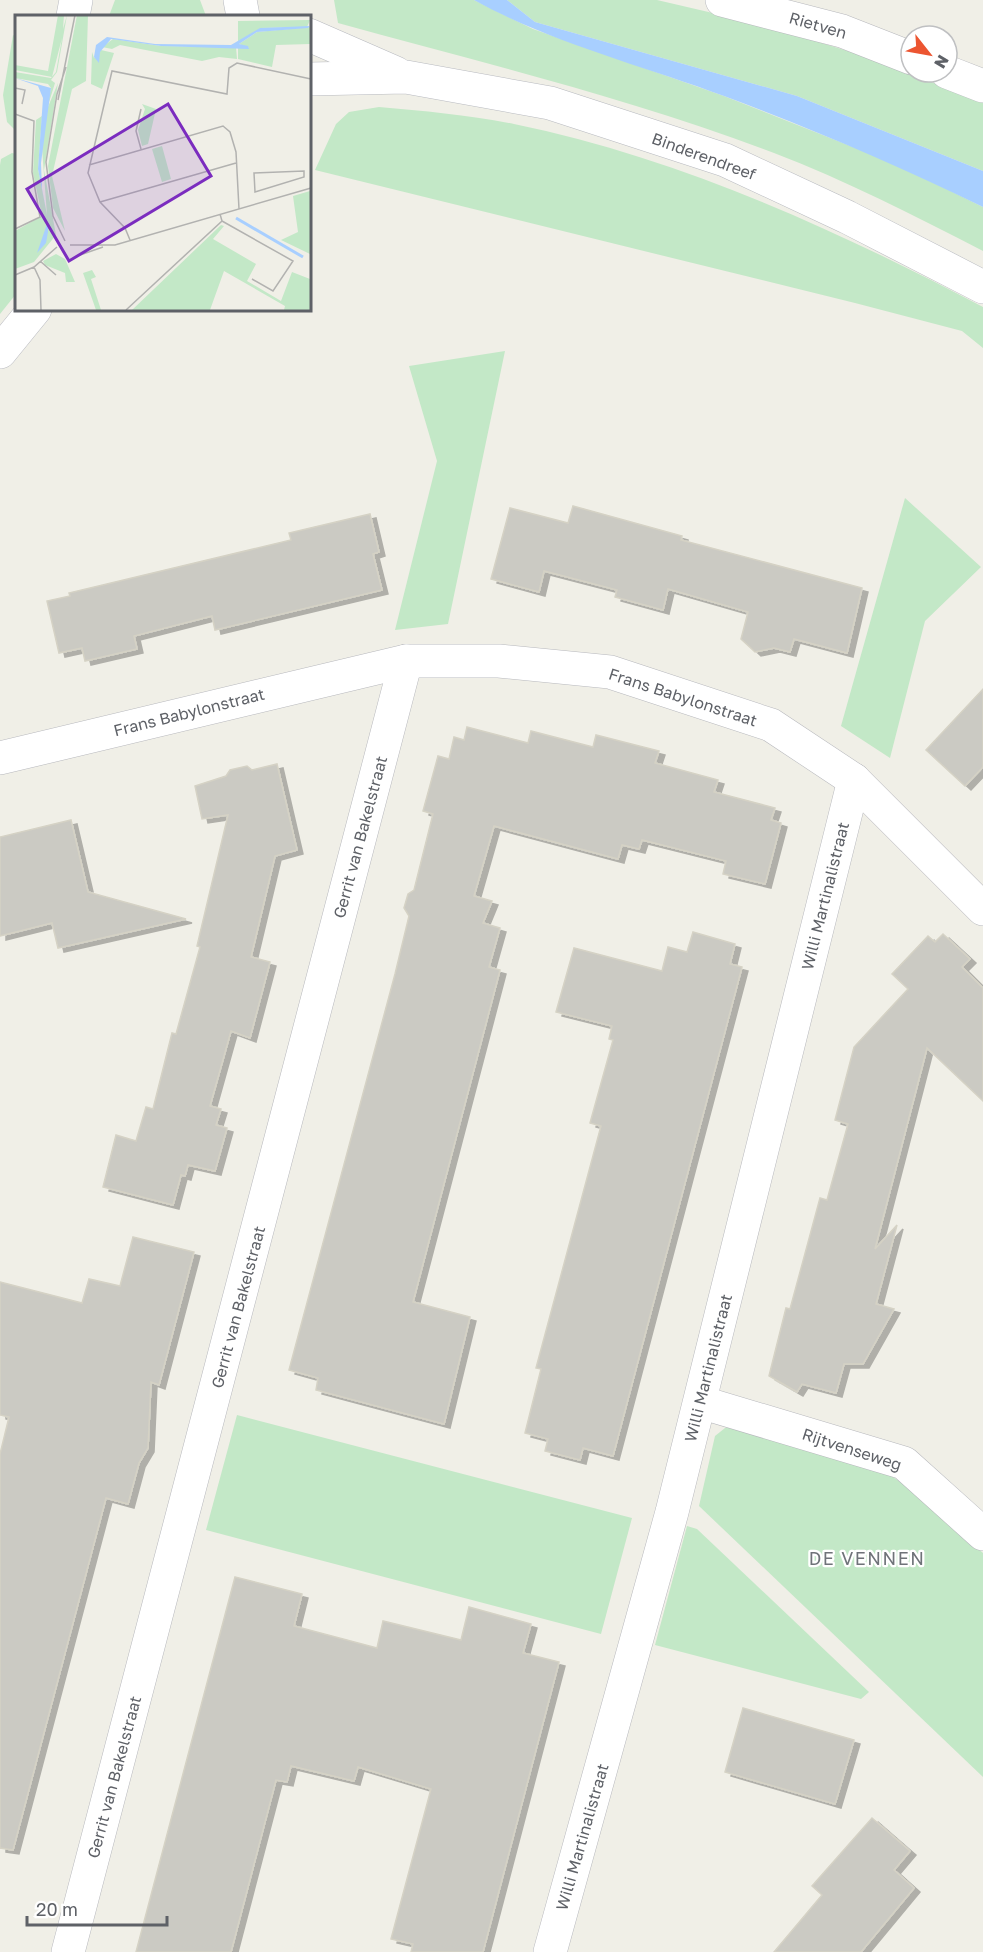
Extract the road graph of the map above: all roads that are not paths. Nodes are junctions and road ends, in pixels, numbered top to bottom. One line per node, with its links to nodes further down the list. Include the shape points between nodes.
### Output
1 (76, 0): 4 (street)
2 (240, 0): 5 (street)
3 (722, 0): 7 (street, Rietven, via 842,31)
4 (73, 15)
5 (243, 15)
6 (310, 35): 8 (street, Binderendreef)
7 (899, 53)
8 (406, 77): 10 (street, Binderendreef); 12 (street, Binderendreef, via 550,103 725,160)
9 (959, 77): 11 (street)
10 (310, 79)
11 (983, 86)
12 (983, 287)
13 (34, 310): 14 (street)
14 (0, 352)
15 (406, 661): 16 (street, Frans Babylonstraat); 17 (street, Frans Babylonstraat, via 499,661 610,672 771,725); 21 (street, Gerrit van Bakelstraat)
16 (0, 758)
17 (854, 780): 18 (street, Frans Babylonstraat); 19 (street, Willi Martinalistraat)
18 (983, 909)
19 (700, 1402): 20 (street, Rijtvenseweg, via 904,1463); 22 (street, Willi Martinalistraat)
20 (983, 1534)
21 (68, 1952)
22 (550, 1952)

